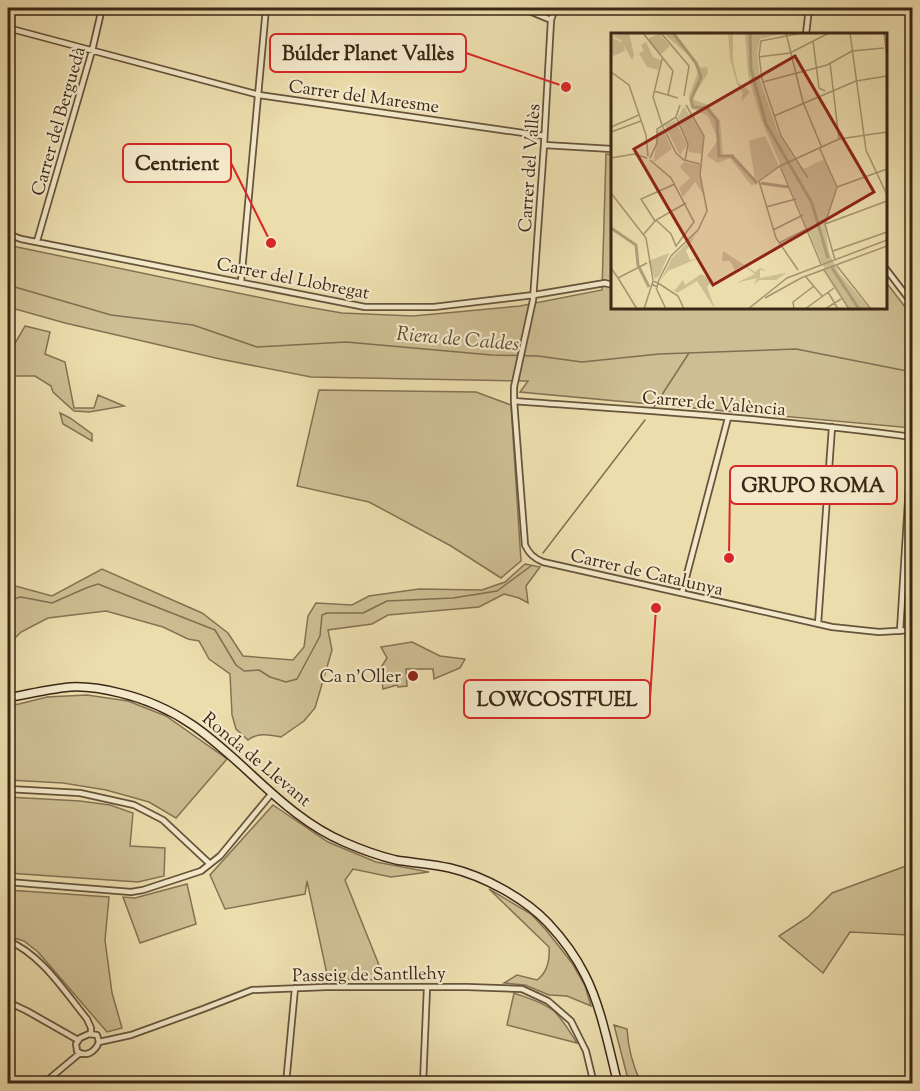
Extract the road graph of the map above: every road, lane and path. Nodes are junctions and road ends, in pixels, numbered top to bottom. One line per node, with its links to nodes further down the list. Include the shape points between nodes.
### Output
1 (102, 8): 9 (street, Carrer del Berguedà)
2 (266, 8): 10 (street)
3 (522, 8): 6 (street)
4 (555, 8): 6 (street, Carrer del Vallès)
5 (809, 8): 8 (street)
6 (551, 20): 11 (street, Carrer del Vallès)
7 (8, 28): 9 (street, Carrer del Maresme)
8 (806, 33)
9 (92, 51): 10 (street, Carrer del Maresme); 15 (street, Carrer del Berguedà)
10 (259, 95): 11 (street, Carrer del Maresme); 17 (street)
11 (544, 136): 12 (street, Carrer del Vallès)
12 (544, 145): 13 (street); 19 (street, Carrer del Vallès)
13 (611, 149)
14 (8, 234): 15 (street, Carrer del Llobregat)
15 (37, 241): 17 (street, Carrer del Llobregat)
16 (887, 272): 20 (street)
17 (241, 282): 19 (street, Carrer del Llobregat, via 365,307 435,307)
18 (611, 285): 19 (street, Carrer del Llobregat)
19 (534, 295): 21 (street, Carrer del Vallès)
20 (912, 303)
21 (528, 331): 22 (street, Carrer de Catalunya)
22 (514, 401): 23 (street, Carrer de València); 26 (street, Carrer de Catalunya, via 525,545 531,555 543,562)
23 (728, 418): 24 (street, Carrer de València); 26 (street)
24 (832, 427): 25 (street, Carrer de València); 27 (street)
25 (912, 437): 29 (street)
26 (682, 593): 27 (street, Carrer de Catalunya)
27 (818, 624): 29 (street, Carrer de Catalunya, via 873,632)
28 (912, 630): 29 (street, Carrer de Catalunya)
29 (900, 631)
30 (8, 698): 32 (main road, Ronda de Llevant, via 72,687 139,698 166,708 197,727)
31 (8, 789): 33 (street, via 81,793 134,805 163,820)
32 (272, 793): 33 (street); 47 (main road, Ronda de Llevant, via 325,833 345,842 395,859 451,868 504,890 526,904 569,949 585,975)
33 (210, 864): 34 (street, via 201,872 131,892)
34 (8, 882)
35 (8, 941): 39 (street, via 37,959 87,1019)
36 (427, 987): 37 (street, Passeig de Santllehy); 45 (street); 46 (street, Passeig de Santllehy, via 522,988 548,1001 571,1021 586,1051)
37 (295, 988): 41 (street, Passeig de Santllehy, via 252,990 130,1035); 44 (street)
38 (8, 1002): 40 (street)
39 (91, 1034): 40 (street); 41 (street, via 97,1035)
40 (78, 1040): 42 (street, via 76,1047)
41 (99, 1042): 42 (street, via 90,1053)
42 (80, 1053): 43 (street)
43 (43, 1083)
44 (286, 1083)
45 (423, 1083)
46 (594, 1083)
47 (618, 1083)

